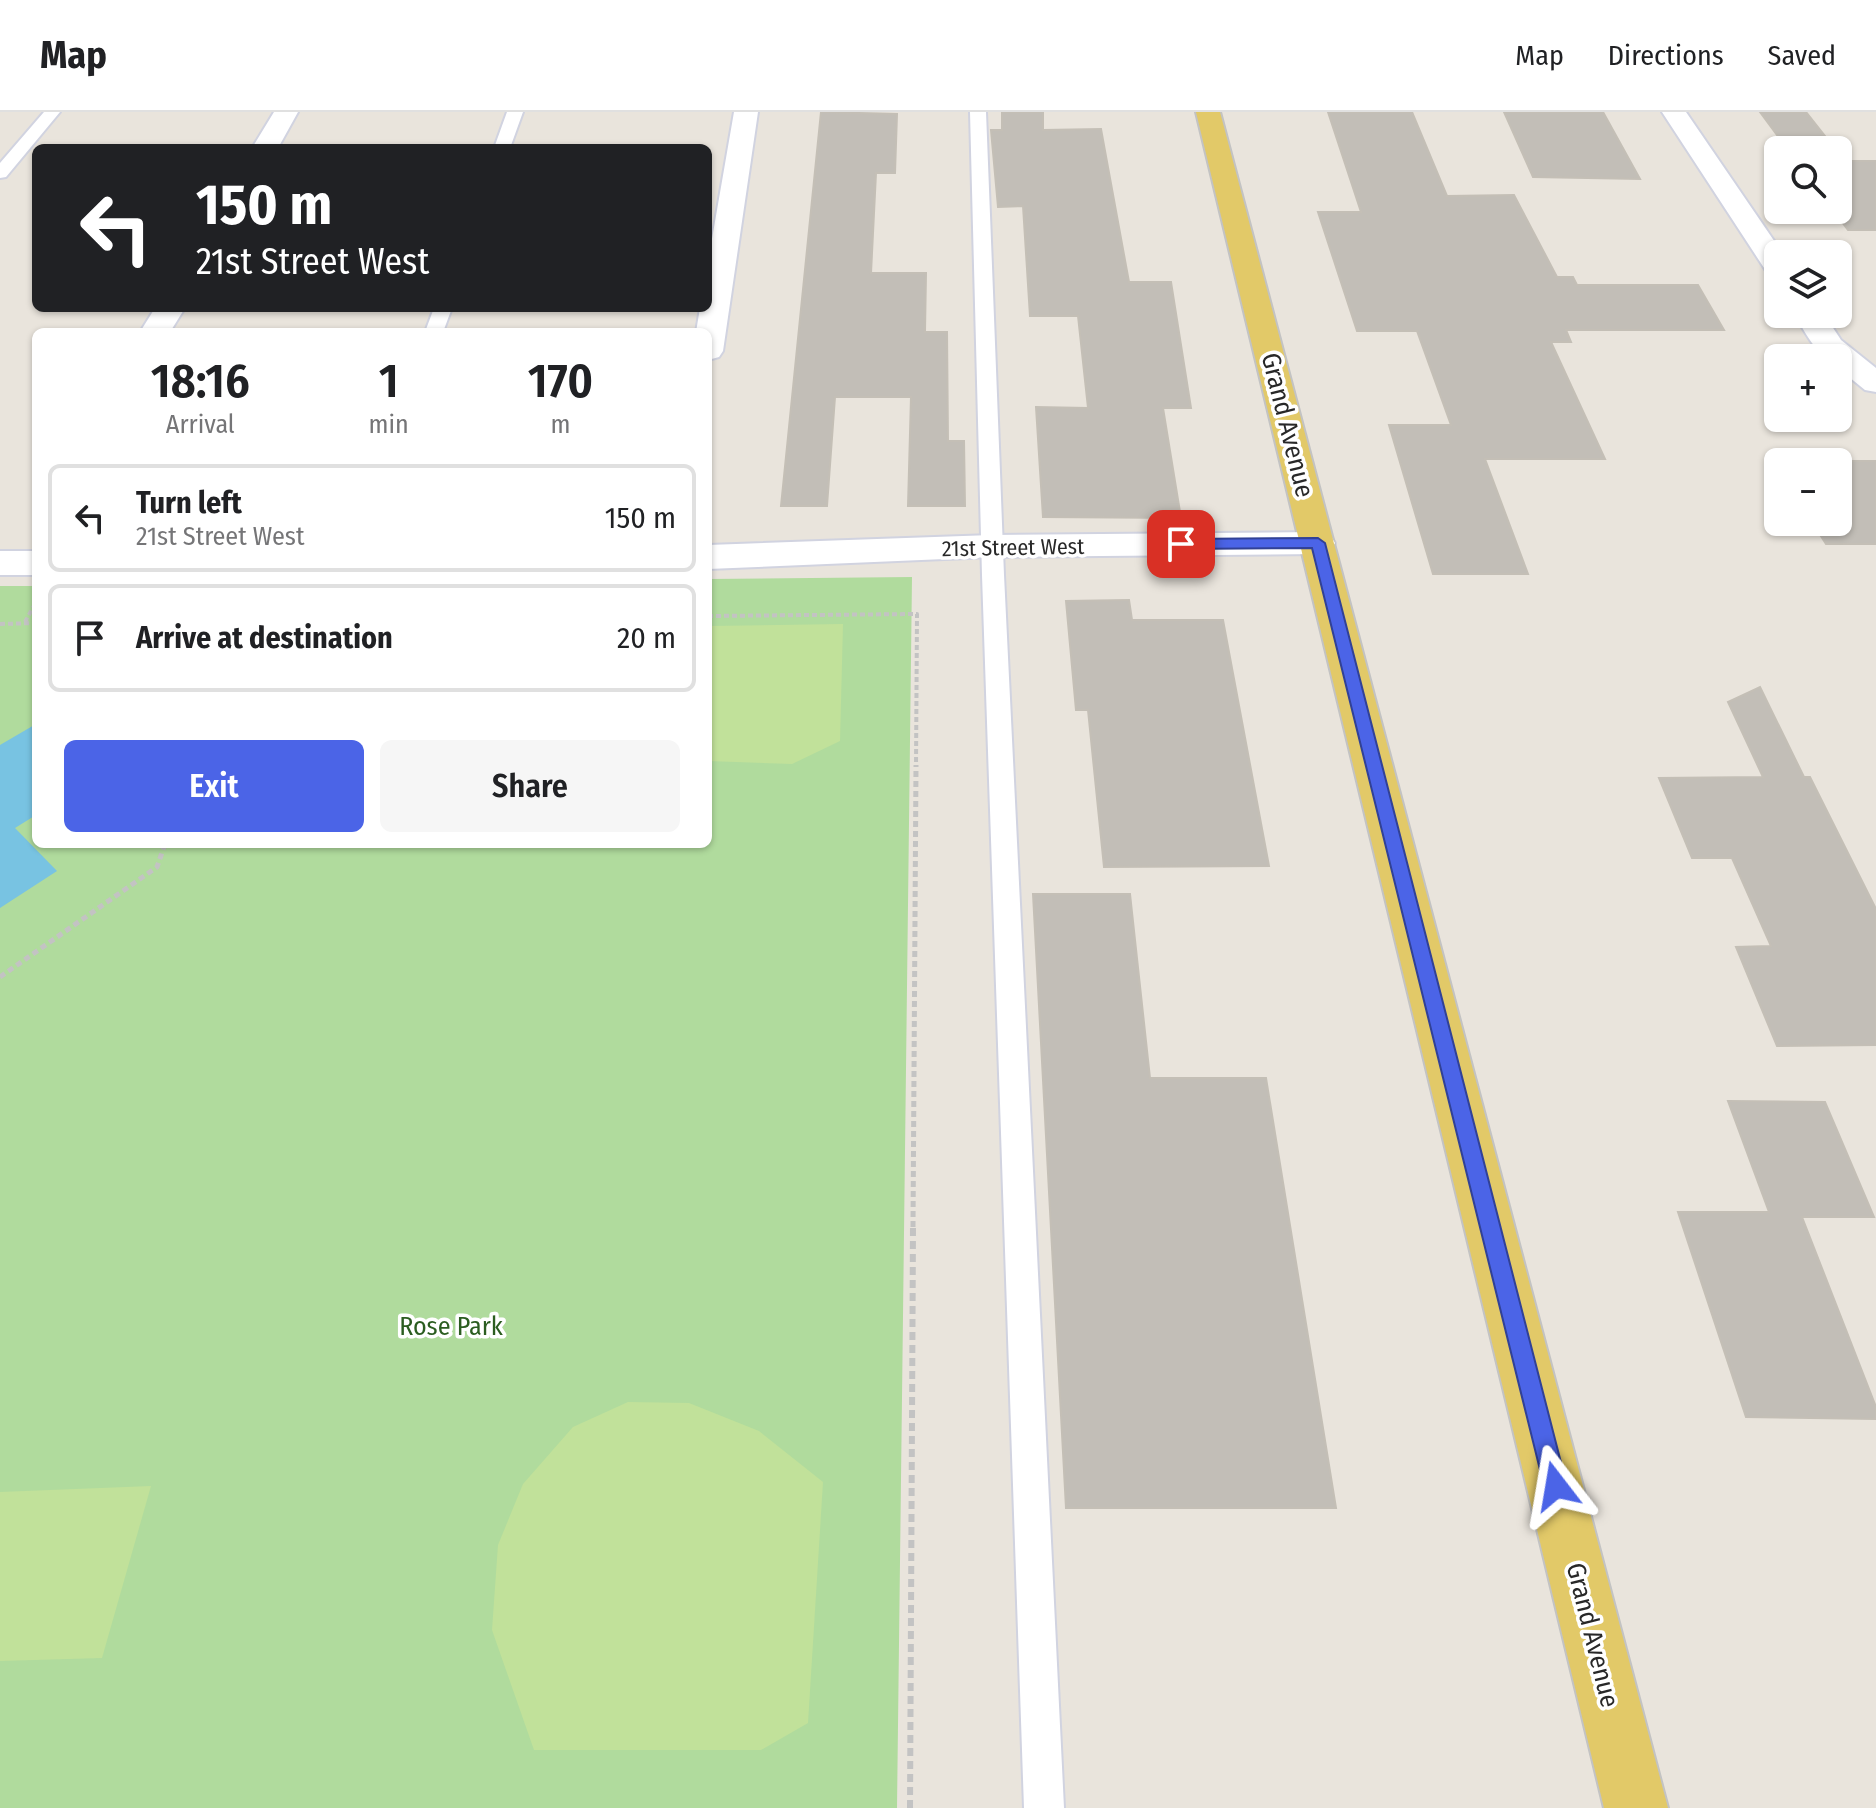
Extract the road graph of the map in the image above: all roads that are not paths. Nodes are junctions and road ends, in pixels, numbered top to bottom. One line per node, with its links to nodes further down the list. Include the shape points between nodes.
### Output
1 (52, 112): 10 (lane)
2 (286, 112): 8 (street)
3 (515, 112): 9 (lane)
4 (746, 112): 12 (street)
5 (978, 112): 17 (lane)
6 (1208, 112): 16 (main road, Grand Avenue)
7 (1674, 112): 11 (street)
8 (267, 144)
9 (503, 144)
10 (0, 173)
11 (1764, 247)
12 (712, 328)
13 (1818, 328): 14 (street, via 1830,346)
14 (1876, 383)
15 (32, 540): 19 (street)
16 (1318, 543): 17 (street, 21st Street West); 21 (main road, Grand Avenue)
17 (992, 546): 18 (street, 21st Street West); 20 (lane)
18 (712, 557)
19 (18, 563)
20 (1044, 1808)
21 (1636, 1808)

